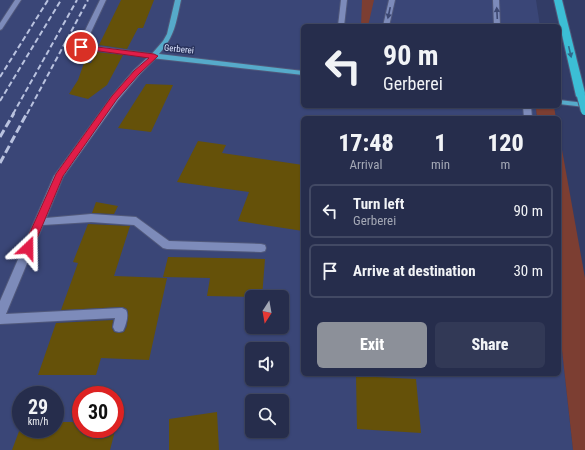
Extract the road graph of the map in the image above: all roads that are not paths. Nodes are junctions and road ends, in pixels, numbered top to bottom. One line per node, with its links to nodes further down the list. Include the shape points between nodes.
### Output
1 (18, 0): 11 (street)
2 (103, 0): 12 (street, Gerberei, via 81,47)
3 (178, 0): 12 (main road, via 170,34)
4 (344, 0): 8 (street)
5 (392, 0): 9 (street, one-way to 9)
6 (496, 0): 10 (street, one-way to 6)
7 (558, 0): 14 (highway, one-way to 14)
8 (342, 24)
9 (386, 24)
10 (497, 24)
11 (0, 28)
12 (154, 56): 13 (main road, Gerberei); 17 (street, via 115,98 59,176)
13 (301, 73)
14 (582, 98): 15 (main road); 16 (highway, bridge)
15 (561, 102)
16 (585, 111)
17 (39, 222): 18 (street, via 91,218 136,221 167,245); 19 (street)
18 (261, 248)
19 (0, 314)
20 (0, 318): 21 (street, via 122,313)
21 (119, 327)

